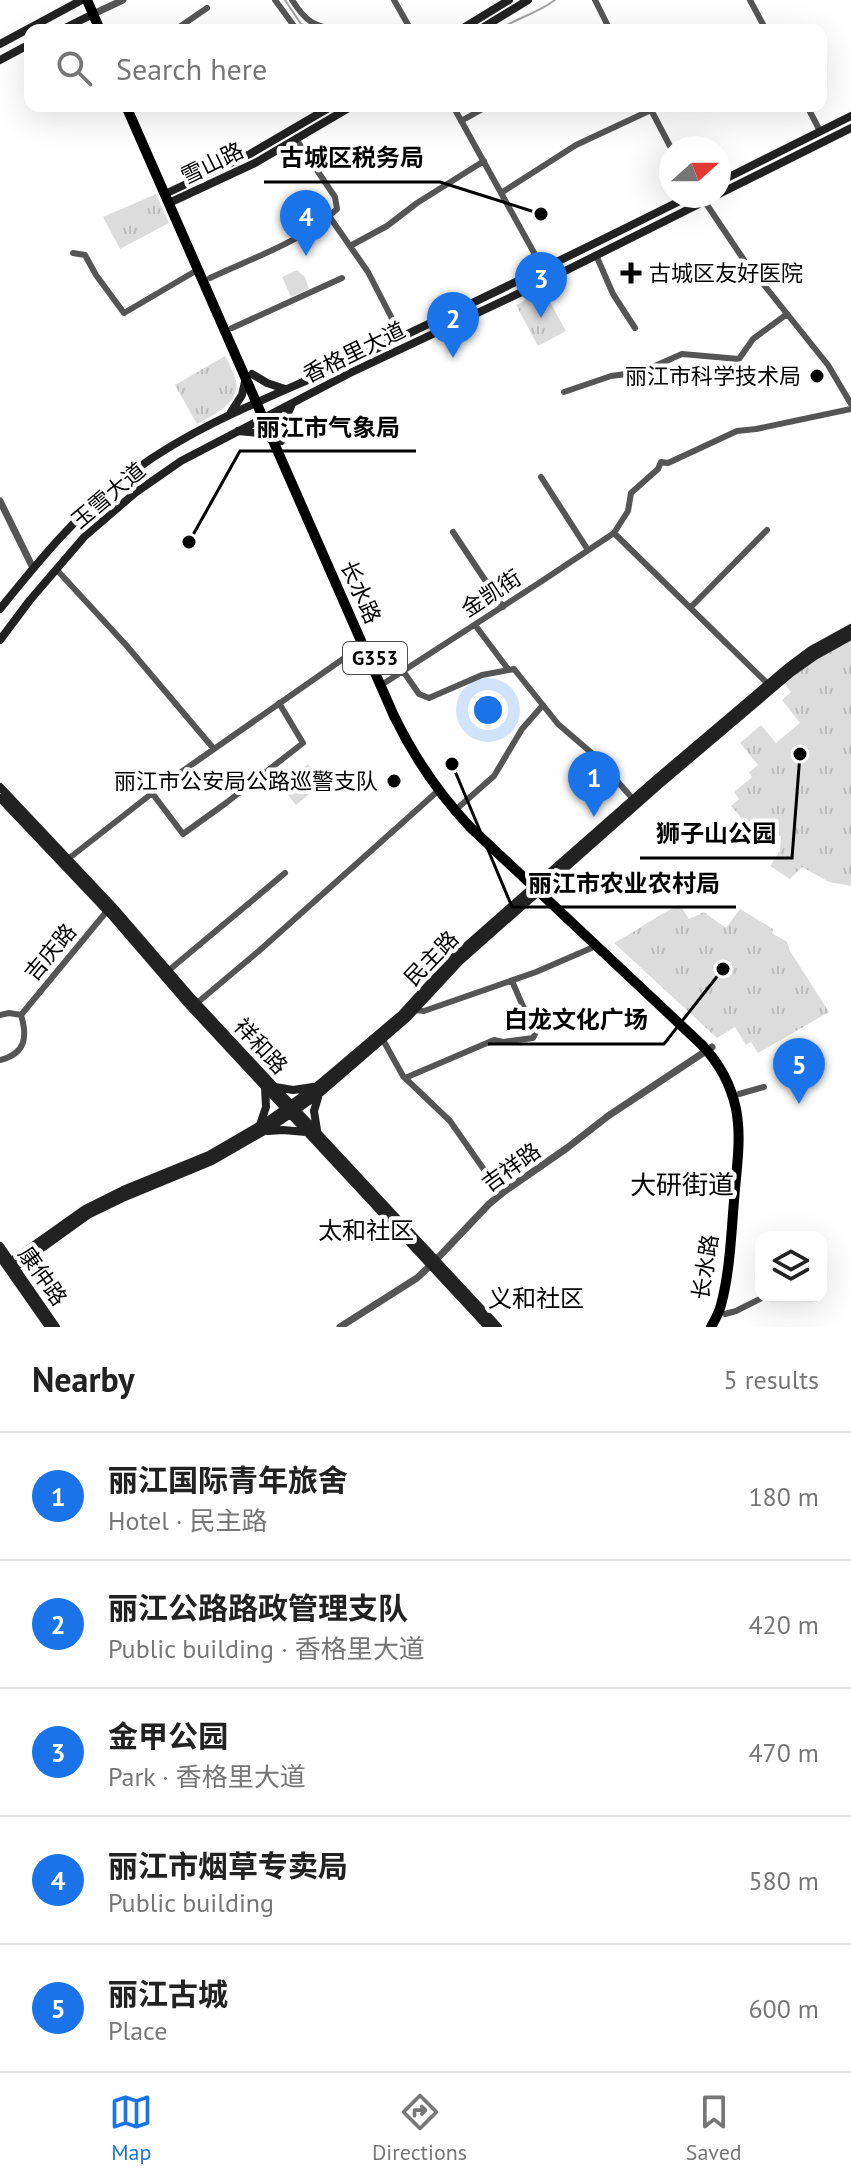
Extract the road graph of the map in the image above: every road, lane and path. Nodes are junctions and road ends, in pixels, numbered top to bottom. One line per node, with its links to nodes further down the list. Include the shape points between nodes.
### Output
1 (82, 0): 12 (highway); 13 (main road)
2 (123, 0): 10 (street)
3 (275, 0): 19 (street)
4 (292, 0): 20 (street)
5 (394, 0): 21 (street)
6 (509, 0): 22 (main road)
7 (528, 0): 23 (main road)
8 (595, 0): 24 (street)
9 (750, 0): 25 (street)
10 (109, 7): 12 (street); 17 (street)
11 (207, 8): 18 (street)
12 (90, 16): 14 (main road); 15 (highway); 16 (highway)
13 (37, 24)
14 (73, 24)
15 (92, 24)
16 (96, 24)
17 (102, 24)
18 (184, 24)
19 (293, 24)
20 (313, 24)
21 (408, 24)
22 (470, 24)
23 (489, 24)
24 (607, 24)
25 (763, 24)
26 (24, 31): 27 (main road)
27 (0, 44)
28 (24, 47): 29 (main road)
29 (0, 60)
30 (129, 112): 49 (highway, 长水路 / G353)
31 (135, 112): 49 (highway, 长水路 / G353)
32 (322, 112): 49 (main road, 雪山路)
33 (342, 112): 44 (main road, 雪山路)
34 (456, 112): 40 (street)
35 (477, 112): 40 (street)
36 (642, 112): 48 (street, via 576,145)
37 (652, 112): 43 (street)
38 (810, 112): 42 (street)
39 (851, 116): 42 (main road)
40 (461, 121): 45 (street)
41 (851, 128): 47 (main road, 香格里大道)
42 (820, 131): 46 (main road)
43 (665, 136)
44 (296, 139): 49 (main road, 雪山路, via 222,180); 53 (street, via 337,200 337,209)
45 (484, 161): 48 (street); 54 (street)
46 (731, 176)
47 (731, 188)
48 (501, 193): 58 (street)
49 (170, 197): 57 (highway, 长水路 / G353); 59 (highway, 长水路 / G353)
50 (666, 208): 58 (main road, 香格里大道)
51 (684, 208): 56 (main road, 香格里大道)
52 (710, 208): 61 (street)
53 (329, 216): 54 (street); 59 (street, via 286,243)
54 (350, 246): 64 (street)
55 (73, 253): 57 (street, via 85,255 124,313)
56 (596, 255): 63 (street); 69 (main road, 香格里大道)
57 (199, 269): 65 (highway, 长水路 / G353)
58 (543, 269): 64 (main road, 香格里大道)
59 (210, 278): 62 (highway, 长水路 / G353)
60 (342, 278): 62 (street)
61 (787, 314): 67 (street, via 753,339 739,359 682,354 641,372); 70 (street, via 828,365)
62 (232, 328): 65 (highway, 长水路 / G353)
63 (635, 328)
64 (401, 336): 66 (main road, 香格里大道)
65 (249, 375): 66 (main road); 68 (highway, 长水路 / G353); 71 (main road)
66 (286, 389): 68 (main road, 香格里大道)
67 (564, 392)
68 (260, 401): 71 (main road, 玉雪大道); 72 (highway, 长水路 / G353)
69 (294, 402): 72 (main road, 香格里大道); 74 (main road)
70 (851, 406): 79 (street, via 737,431 661,462 631,493 628,511)
71 (229, 415): 81 (main road, 玉雪大道, via 124,478)
72 (266, 416): 73 (main road, 玉雪大道); 74 (highway, 长水路 / G353)
73 (237, 431): 74 (main road); 82 (main road, 玉雪大道, via 135,493)
74 (277, 441): 90 (highway, 长水路 / G353); 93 (highway, 长水路 / G353)
75 (541, 477): 80 (street)
76 (1, 506): 81 (street)
77 (767, 530): 84 (street)
78 (453, 532): 83 (street)
79 (614, 533): 80 (street, 金凯街); 84 (street)
80 (588, 550): 83 (street, 金凯街)
81 (33, 568): 85 (main road, 玉雪大道)
82 (56, 569): 89 (main road, 玉雪大道); 97 (street)
83 (503, 607): 86 (street, 金凯街)
84 (691, 607): 94 (street)
85 (0, 609)
86 (475, 625): 91 (street); 92 (street, 金凯街)
87 (851, 628): 94 (main road, 民主路, via 811,650)
88 (851, 636): 106 (main road, 民主路, via 791,673)
89 (0, 640)
90 (363, 645): 95 (street); 99 (highway, 长水路 / G353, via 402,733)
91 (508, 669): 92 (street, via 429,698 419,694); 96 (street, via 514,669)
92 (403, 671): 93 (street, 金凯街)
93 (386, 682): 103 (highway, 长水路 / G353, via 417,746)
94 (768, 684): 101 (main road, 民主路)
95 (279, 703): 97 (street); 100 (street, via 303,743 183,834)
96 (543, 705): 101 (street); 103 (street, via 494,776)
97 (214, 749): 100 (street)
98 (0, 787): 104 (main road, 祥和路)
99 (439, 790): 106 (highway, 长水路 / G353, via 470,827); 111 (street)
100 (152, 793): 104 (street)
101 (633, 799): 106 (main road, 民主路)
102 (1, 802): 107 (main road, 祥和路)
103 (460, 806): 106 (highway, 长水路 / G353)
104 (68, 859): 109 (main road, 祥和路)
105 (285, 873): 109 (street)
106 (538, 887): 108 (highway, 长水路 / G353); 112 (main road, 民主路); 116 (highway, 长水路 / G353); 121 (main road, 民主路, via 455,956 402,1014)
107 (107, 911): 114 (street, 吉庆路); 119 (main road, 祥和路)
108 (596, 946): 110 (street); 116 (highway, 长水路 / G353)
109 (168, 971): 111 (main road, 祥和路)
110 (512, 981): 112 (street); 118 (street, via 533,1038 494,1040)
111 (197, 1003): 119 (main road, 祥和路)
112 (415, 1010): 115 (main road, 民主路)
113 (0, 1015): 114 (street)
114 (21, 1015): 117 (street, via 20,1049)
115 (383, 1040): 118 (street); 121 (main road, 民主路)
116 (710, 1049): 122 (highway, 长水路 / G353, via 724,1063); 127 (street, 吉祥路); 137 (highway, 长水路 / G353, via 730,1088 739,1126 728,1267)
117 (0, 1060)
118 (405, 1078): 127 (street, via 450,1121)
119 (270, 1087): 121 (main road); 123 (main road, 祥和路); 124 (main road)
120 (764, 1087): 122 (street)
121 (318, 1090): 123 (main road, 民主路); 126 (main road, via 314,1117)
122 (739, 1094): 132 (highway, 长水路 / G353, via 744,1155)
123 (291, 1110): 124 (main road, 民主路); 125 (main road, 祥和路); 126 (main road, 祥和路)
124 (261, 1129): 125 (main road); 130 (main road, 民主路, via 212,1161 88,1215)
125 (307, 1133): 129 (main road, 祥和路)
126 (319, 1134): 129 (main road, 祥和路)
127 (501, 1194): 129 (street, 吉祥路)
128 (0, 1246): 130 (main road, 康仲路)
129 (434, 1263): 134 (street, 吉祥路); 135 (main road, 祥和路); 136 (main road, 祥和路)
130 (8, 1265): 133 (main road, 康仲路)
131 (755, 1302): 132 (street)
132 (725, 1314): 138 (highway, 长水路 / G353)
133 (50, 1327)
134 (340, 1327)
135 (488, 1327)
136 (498, 1327)
137 (711, 1327)
138 (718, 1327)

